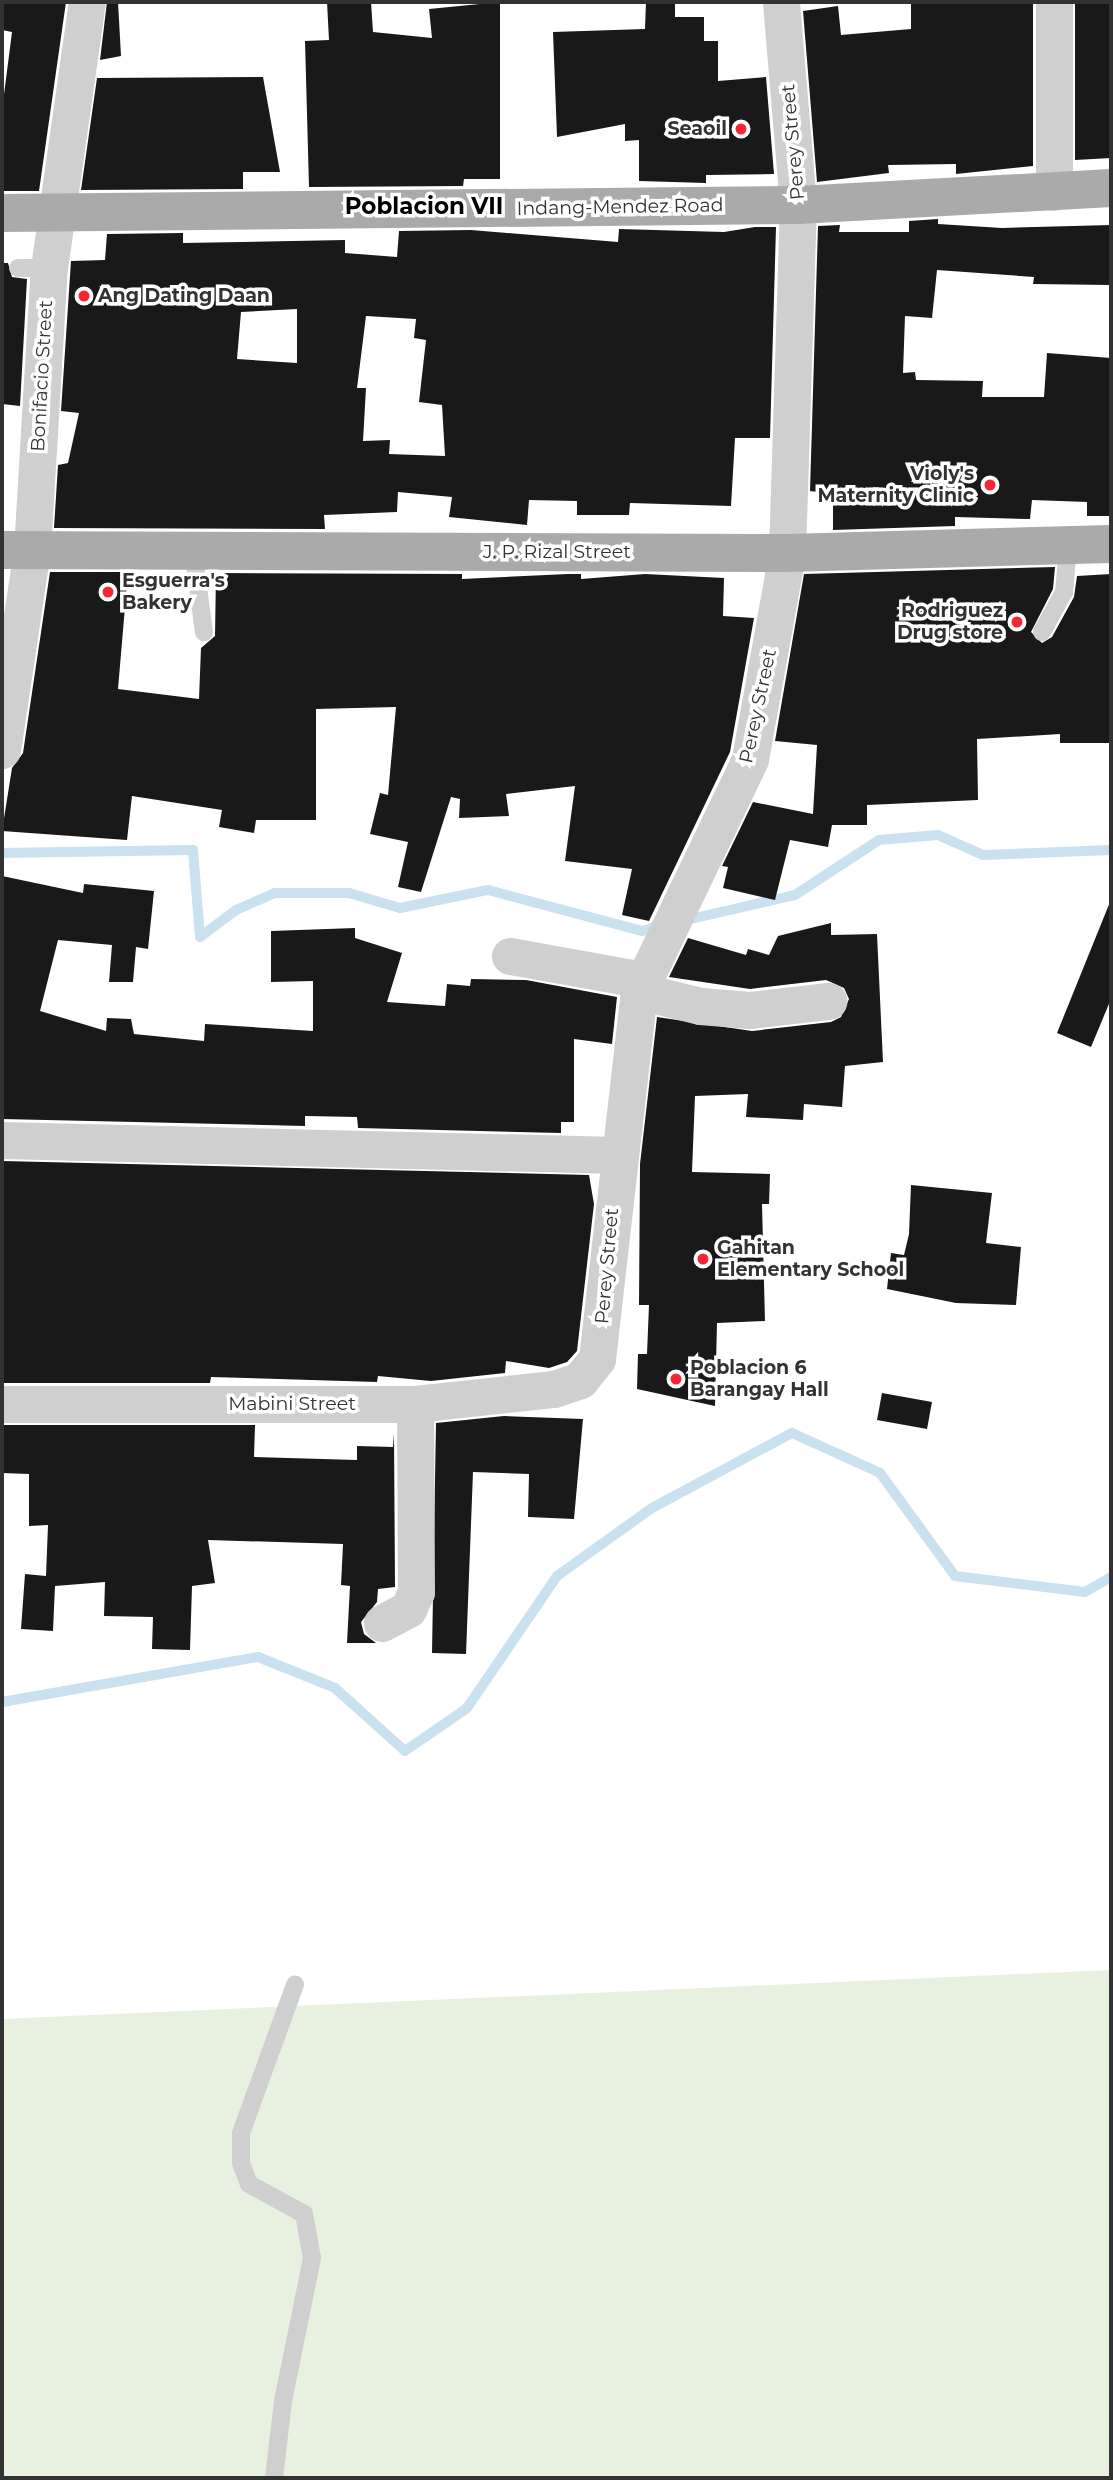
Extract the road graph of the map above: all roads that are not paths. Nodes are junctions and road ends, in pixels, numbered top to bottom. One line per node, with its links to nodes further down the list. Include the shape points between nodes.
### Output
1 (87, 2): 8 (street, Bonifacio Street)
2 (781, 2): 6 (street, Perey Street)
3 (1054, 2): 5 (street)
4 (1111, 188): 5 (main road, Indang-Mendez Road)
5 (1054, 192): 6 (main road, Indang-Mendez Road)
6 (798, 205): 8 (main road, Indang-Mendez Road); 13 (street, Perey Street)
7 (2, 213): 8 (main road, Indang-Mendez Road)
8 (56, 214): 11 (street, Bonifacio Street, via 33,268)
9 (1111, 544): 10 (main road, J. P. Rizal Street)
10 (1068, 546): 13 (main road, J. P. Rizal Street); 15 (lane, via 1064,592)
11 (17, 550): 12 (main road, J. P. Rizal Street); 16 (street, Bonifacio Street)
12 (193, 550): 13 (main road, J. P. Rizal Street); 14 (lane)
13 (787, 553): 18 (street, Perey Street, via 750,759)
14 (204, 632)
15 (1042, 632)
16 (2, 750)
17 (510, 956): 18 (street)
18 (645, 975): 19 (street, via 700,1006 750,1010); 21 (street, Perey Street)
19 (828, 1002)
20 (2, 1140): 21 (street)
21 (617, 1155): 22 (street, Perey Street, via 597,1359)
22 (580, 1380): 23 (street, Mabini Street, via 554,1389)
23 (415, 1404): 24 (street, Mabini Street); 25 (street, via 416,1592 408,1609)
24 (2, 1405)
25 (382, 1623)
26 (295, 1985): 27 (lane, via 241,2133 241,2163 249,2183 304,2214 312,2258 283,2401)
27 (274, 2478)

